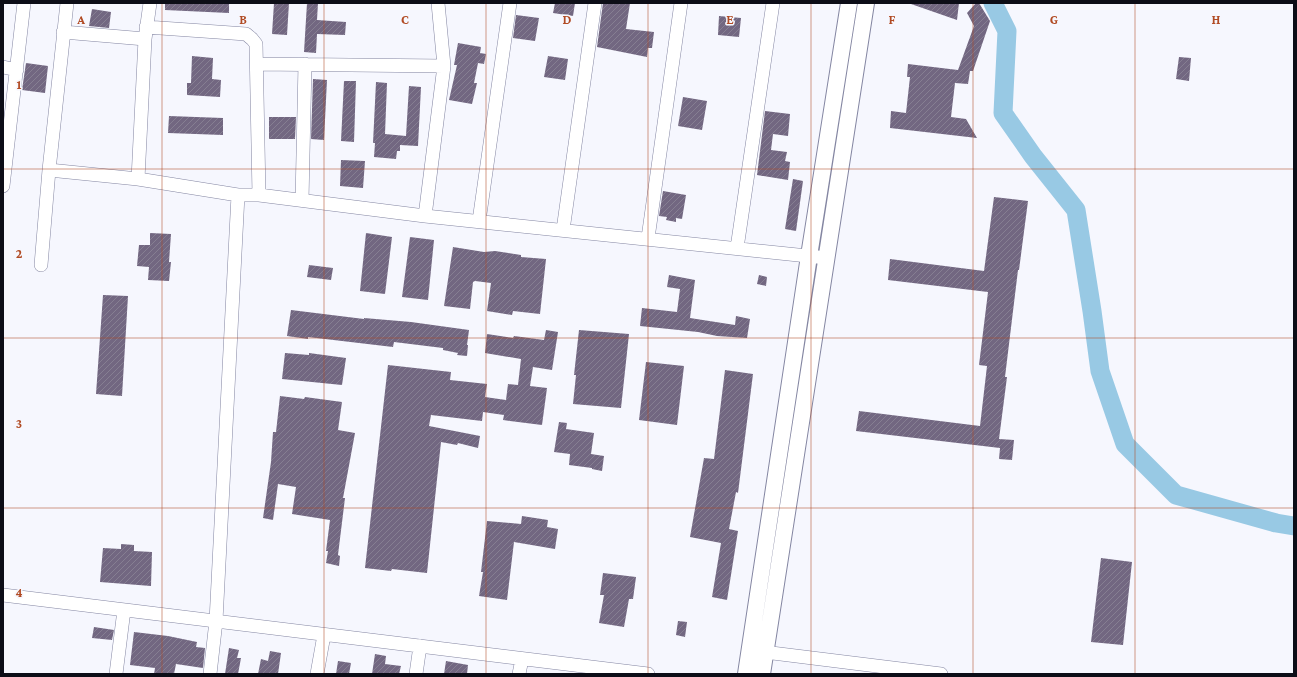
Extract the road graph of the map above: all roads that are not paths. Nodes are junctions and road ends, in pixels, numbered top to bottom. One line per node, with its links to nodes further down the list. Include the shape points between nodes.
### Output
1 (24, 3): 17 (street)
2 (67, 3): 11 (street)
3 (150, 3): 12 (street)
4 (438, 3): 15 (street)
5 (510, 3): 26 (street)
6 (595, 3): 27 (street)
7 (681, 3): 28 (street)
8 (773, 3): 29 (street)
9 (848, 3): 30 (street)
10 (866, 3): 31 (street)
11 (63, 32): 12 (street); 19 (street)
12 (146, 33): 13 (street, via 246,34 256,44); 20 (street)
13 (257, 64): 14 (street); 23 (street)
14 (305, 64): 15 (street); 24 (street)
15 (444, 66): 25 (street)
16 (3, 67): 17 (street)
17 (17, 70): 18 (street)
18 (5, 154): 21 (street)
19 (49, 170): 20 (street); 32 (street)
20 (138, 179): 22 (street)
21 (3, 186)
22 (238, 195): 23 (street); 35 (street)
23 (259, 195): 24 (street)
24 (302, 200): 25 (street)
25 (425, 216): 26 (street)
26 (479, 221): 27 (street)
27 (563, 230): 28 (street)
28 (648, 238): 29 (street)
29 (737, 248): 30 (street)
30 (809, 256): 31 (street); 38 (street)
31 (827, 258): 39 (street)
32 (41, 265)
33 (3, 595): 34 (street)
34 (124, 610): 35 (street); 42 (street)
35 (216, 621): 36 (street); 43 (street)
36 (324, 635): 37 (street); 44 (street)
37 (420, 646): 40 (street); 45 (street)
38 (749, 650): 39 (street); 48 (street)
39 (765, 652): 49 (street); 50 (street)
40 (522, 659): 41 (street); 46 (street)
41 (621, 672): 47 (street)
42 (116, 674)
43 (210, 674)
44 (318, 674)
45 (416, 674)
46 (519, 674)
47 (648, 674)
48 (746, 674)
49 (762, 674)
50 (941, 674)

